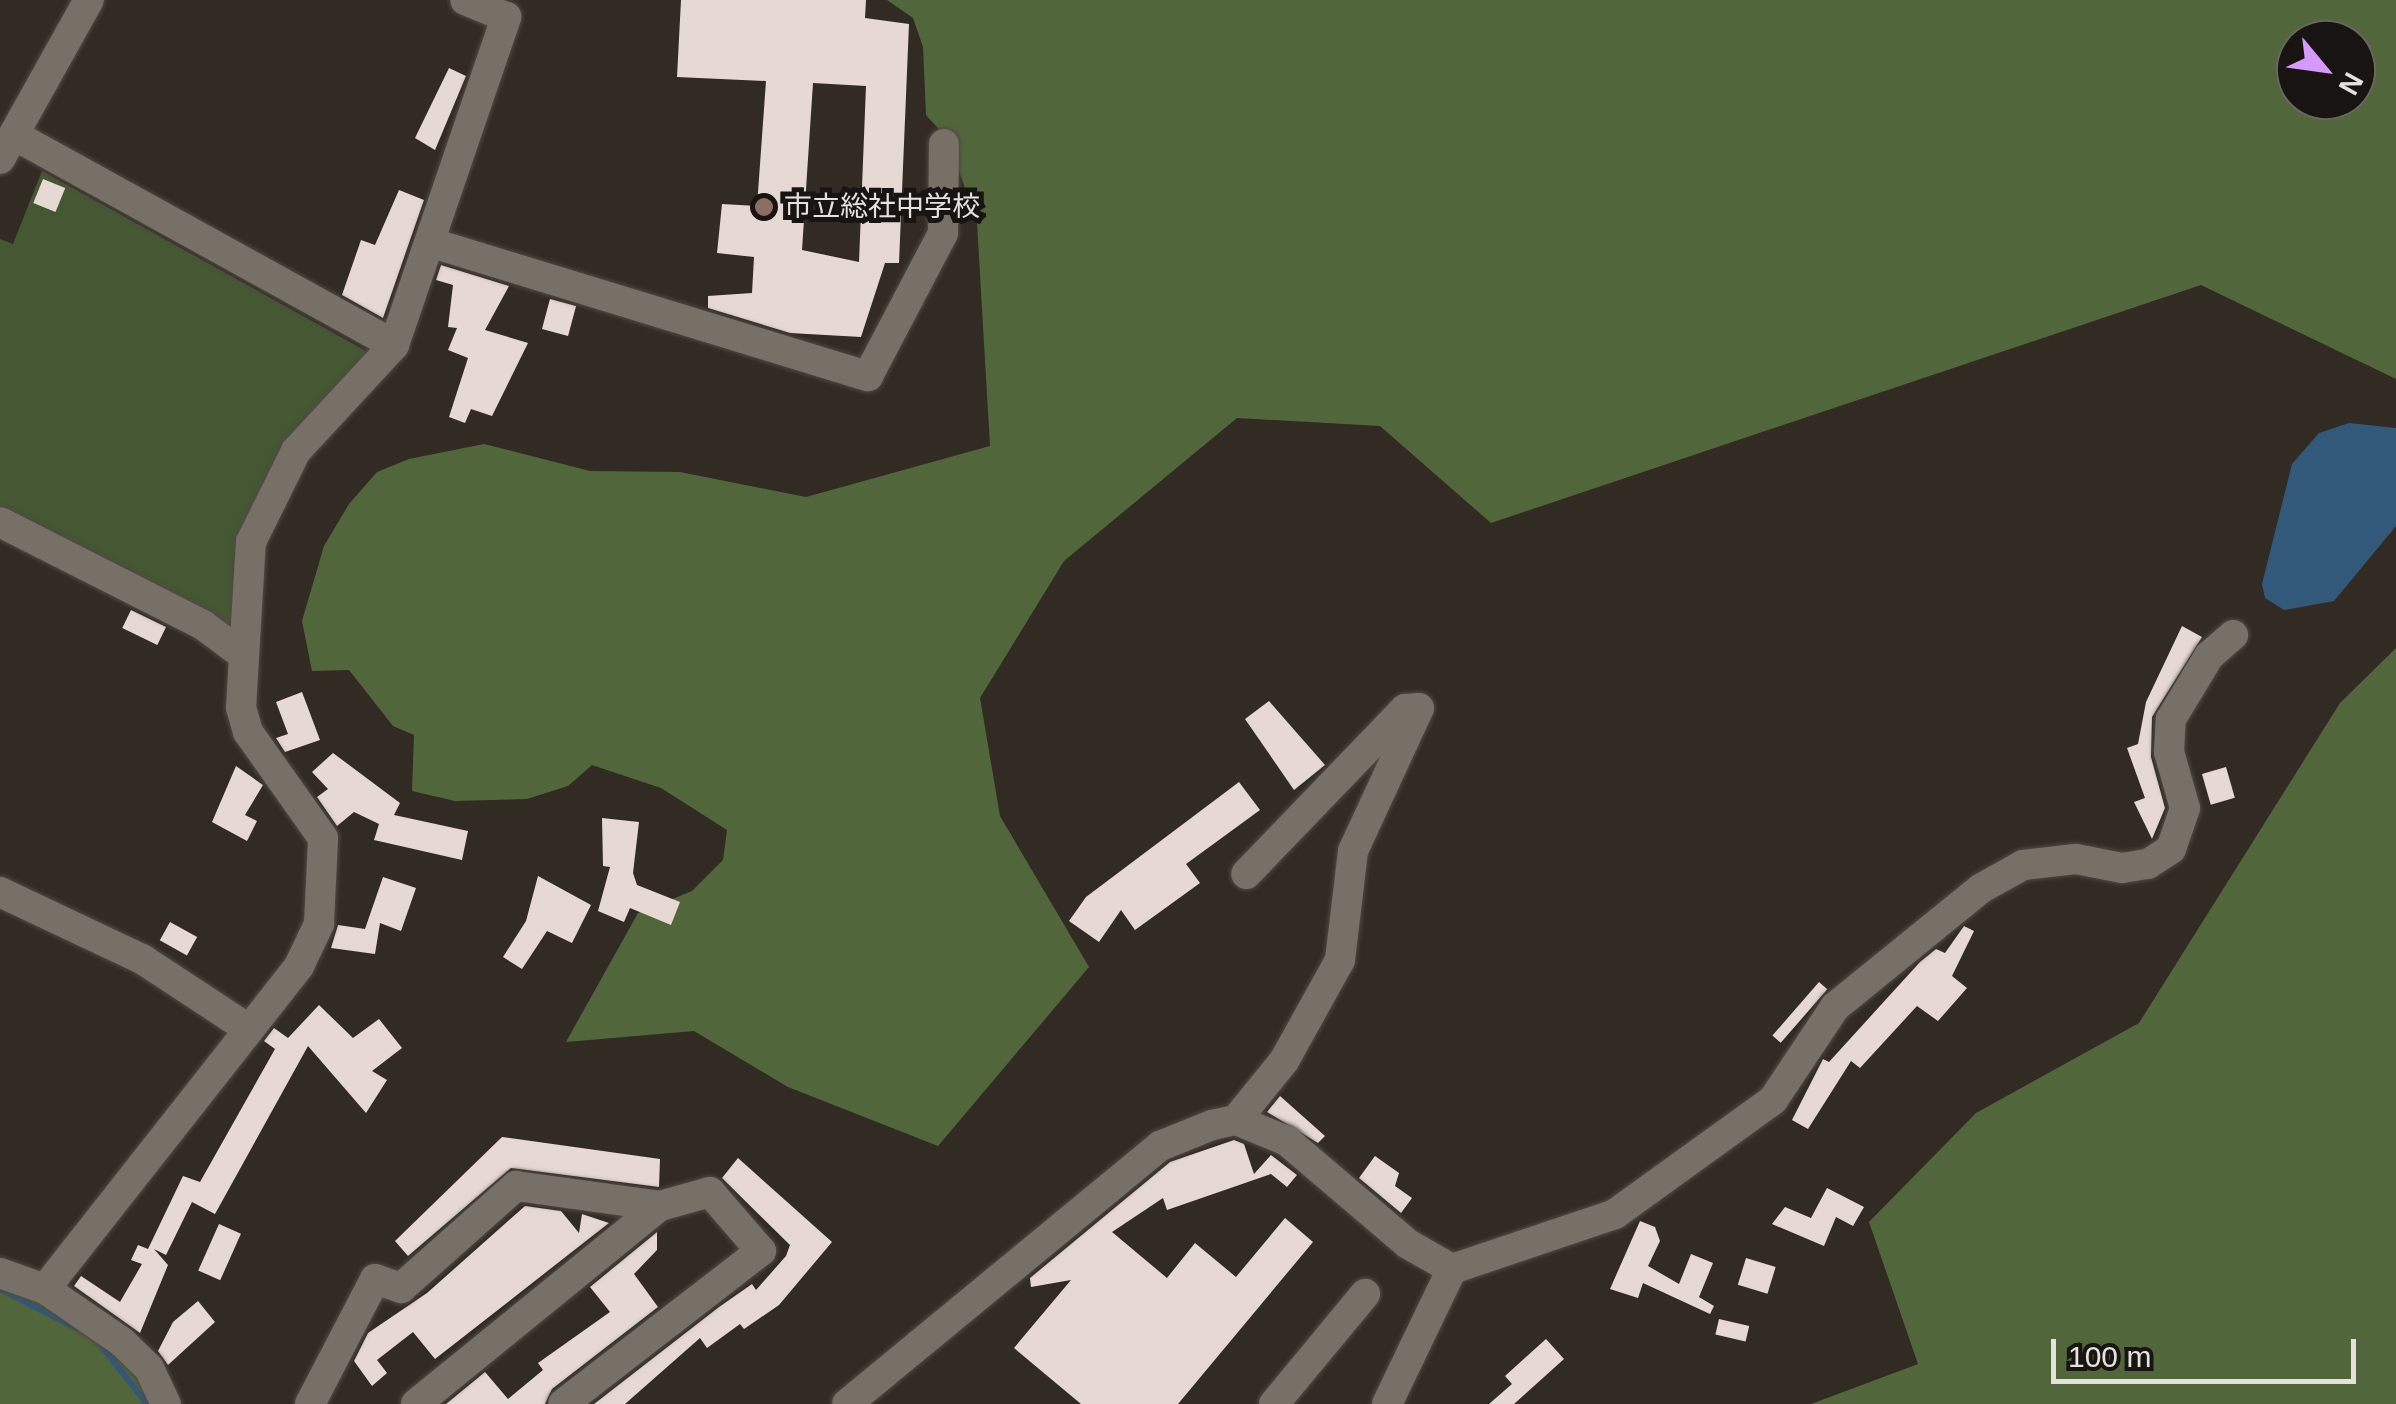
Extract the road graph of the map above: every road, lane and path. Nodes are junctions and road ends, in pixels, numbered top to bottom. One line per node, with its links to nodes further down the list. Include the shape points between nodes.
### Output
1 (89, 0): 4 (street)
2 (465, 0): 5 (street, via 506,17)
3 (944, 144): 5 (street, via 943,233 868,376)
4 (7, 147): 6 (street)
5 (432, 243): 6 (street)
6 (394, 346): 9 (street, via 296,451 274,490 251,542)
7 (0, 522): 9 (street, via 203,625)
8 (2233, 635): 15 (street, via 2209,656 2171,719 2170,752 2185,808 2171,849 2148,864 2049,860 2006,872 1835,1007 1773,1100 1729,1138 1650,1182 1616,1214)
9 (238, 651): 12 (street, via 248,732 323,838 327,876 318,924 299,966)
10 (1246, 874): 13 (street, via 1405,710 1419,708 1353,851 1340,960 1284,1061)
11 (0, 892): 12 (street, via 142,959)
12 (244, 1026): 17 (street)
13 (1236, 1120): 15 (street, via 1288,1142 1408,1244); 23 (street, via 1160,1146)
14 (660, 1206): 19 (street, via 710,1192 760,1251); 21 (street, via 516,1186 401,1288 375,1278); 22 (street)
15 (1452, 1268): 25 (street)
16 (0, 1273): 17 (street)
17 (45, 1288): 20 (street, via 136,1355)
18 (1366, 1294): 24 (street)
19 (565, 1403)
20 (166, 1404)
21 (310, 1404)
22 (416, 1404)
23 (847, 1404)
24 (1274, 1404)
25 (1387, 1404)

